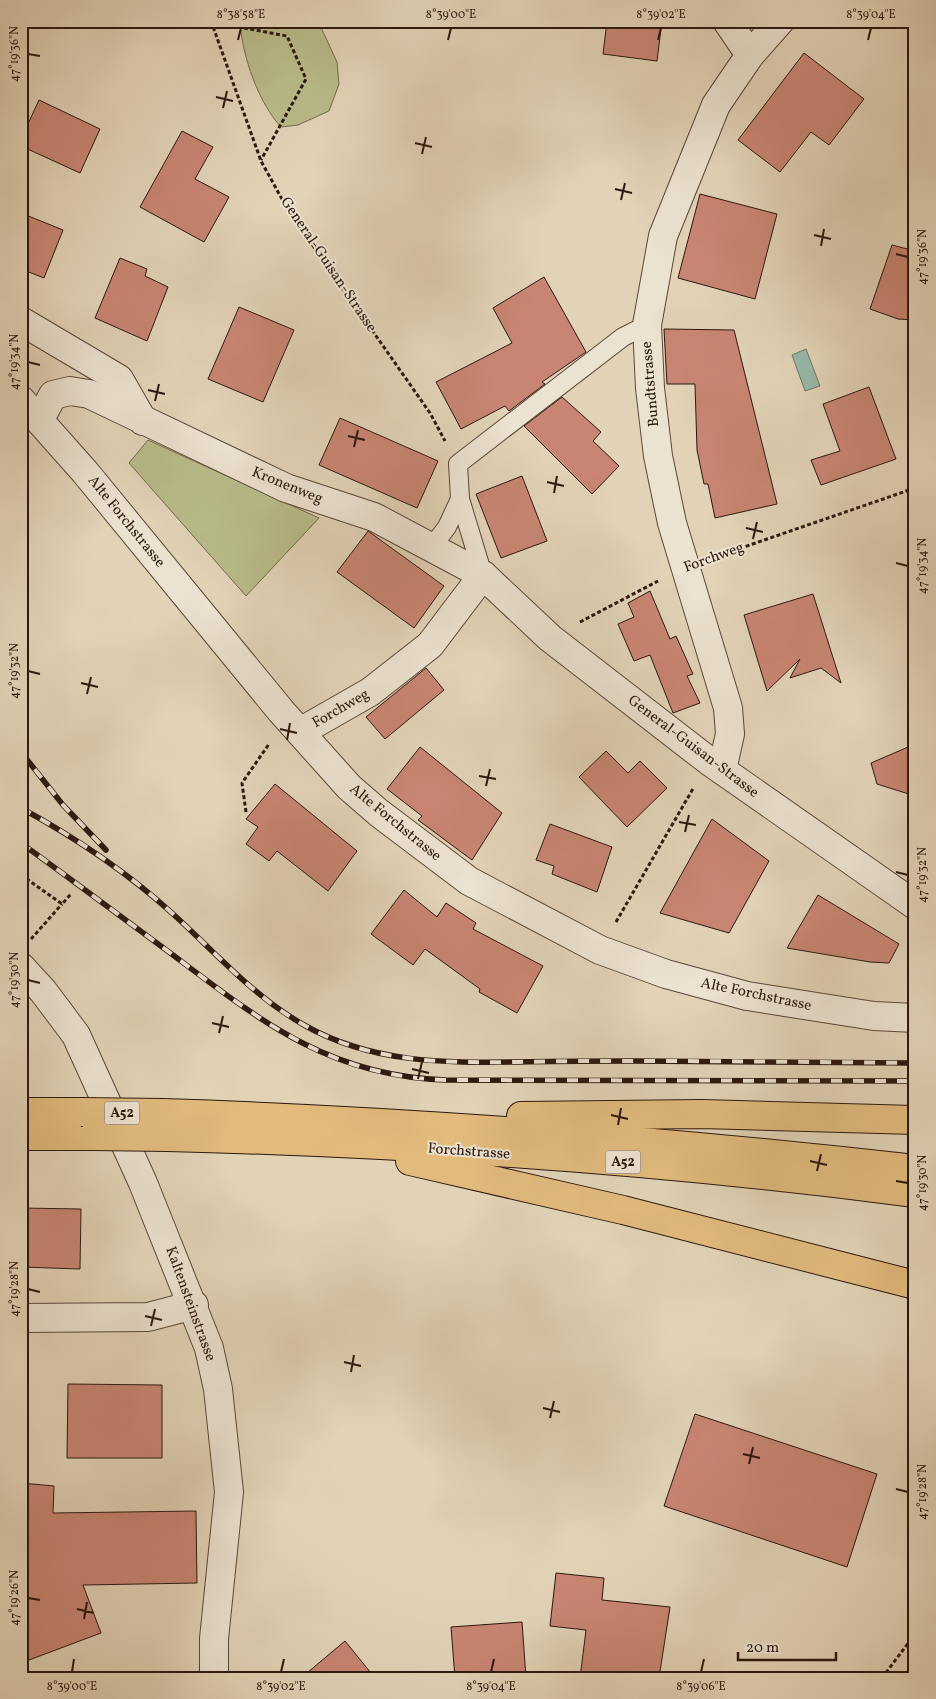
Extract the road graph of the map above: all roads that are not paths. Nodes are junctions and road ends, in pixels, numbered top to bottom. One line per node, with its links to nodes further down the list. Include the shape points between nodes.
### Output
1 (727, 21): 3 (street)
2 (780, 21): 3 (street, Bundtstrasse)
3 (750, 55): 5 (street, Bundtstrasse, via 716,105 663,236)
4 (21, 321): 8 (street, via 119,379)
5 (647, 325): 9 (lane, via 623,337 458,464); 13 (street, Bundtstrasse, via 658,456 684,568 728,708 730,734)
6 (21, 400): 7 (street, Alte Forchstrasse)
7 (40, 419): 8 (street, Kronenweg, via 52,395 70,391 89,394); 12 (street, Alte Forchstrasse)
8 (143, 421): 10 (street, Kronenweg, via 286,488 374,518)
9 (460, 499): 10 (lane, via 447,526); 11 (lane)
10 (431, 548): 11 (street, General-Guisan-Strasse)
11 (482, 575): 12 (street, Forchweg, via 430,645 370,692); 13 (street, General-Guisan-Strasse, via 550,638)
12 (300, 732): 16 (street, Alte Forchstrasse, via 349,787 469,881 600,950 666,974 747,996 874,1016)
13 (716, 765): 14 (street, General-Guisan-Strasse)
14 (915, 905)
15 (21, 967): 27 (street, Kaltensteinstrasse, via 76,1035)
16 (915, 1018)
17 (21, 1112): 20 (highway, Forchstrasse / A52)
18 (351, 1120): 19 (highway, via 701,1114); 21 (highway, Forchstrasse / A52); 24 (highway, Forchstrasse / A52, via 638,1141)
19 (915, 1120)
20 (87, 1124): 21 (highway, Forchstrasse / A52, bridge); 22 (highway, Forchstrasse / A52)
21 (165, 1125): 23 (highway, Forchstrasse / A52)
22 (21, 1136)
23 (330, 1142): 25 (highway, Forchstrasse / A52, via 640,1164); 26 (highway, via 632,1212)
24 (915, 1169)
25 (915, 1193)
26 (915, 1285)
27 (194, 1305): 28 (street, via 148,1317); 29 (street, Kaltensteinstrasse, via 209,1348 218,1389 229,1492 214,1639)
28 (21, 1318)
29 (214, 1678)

